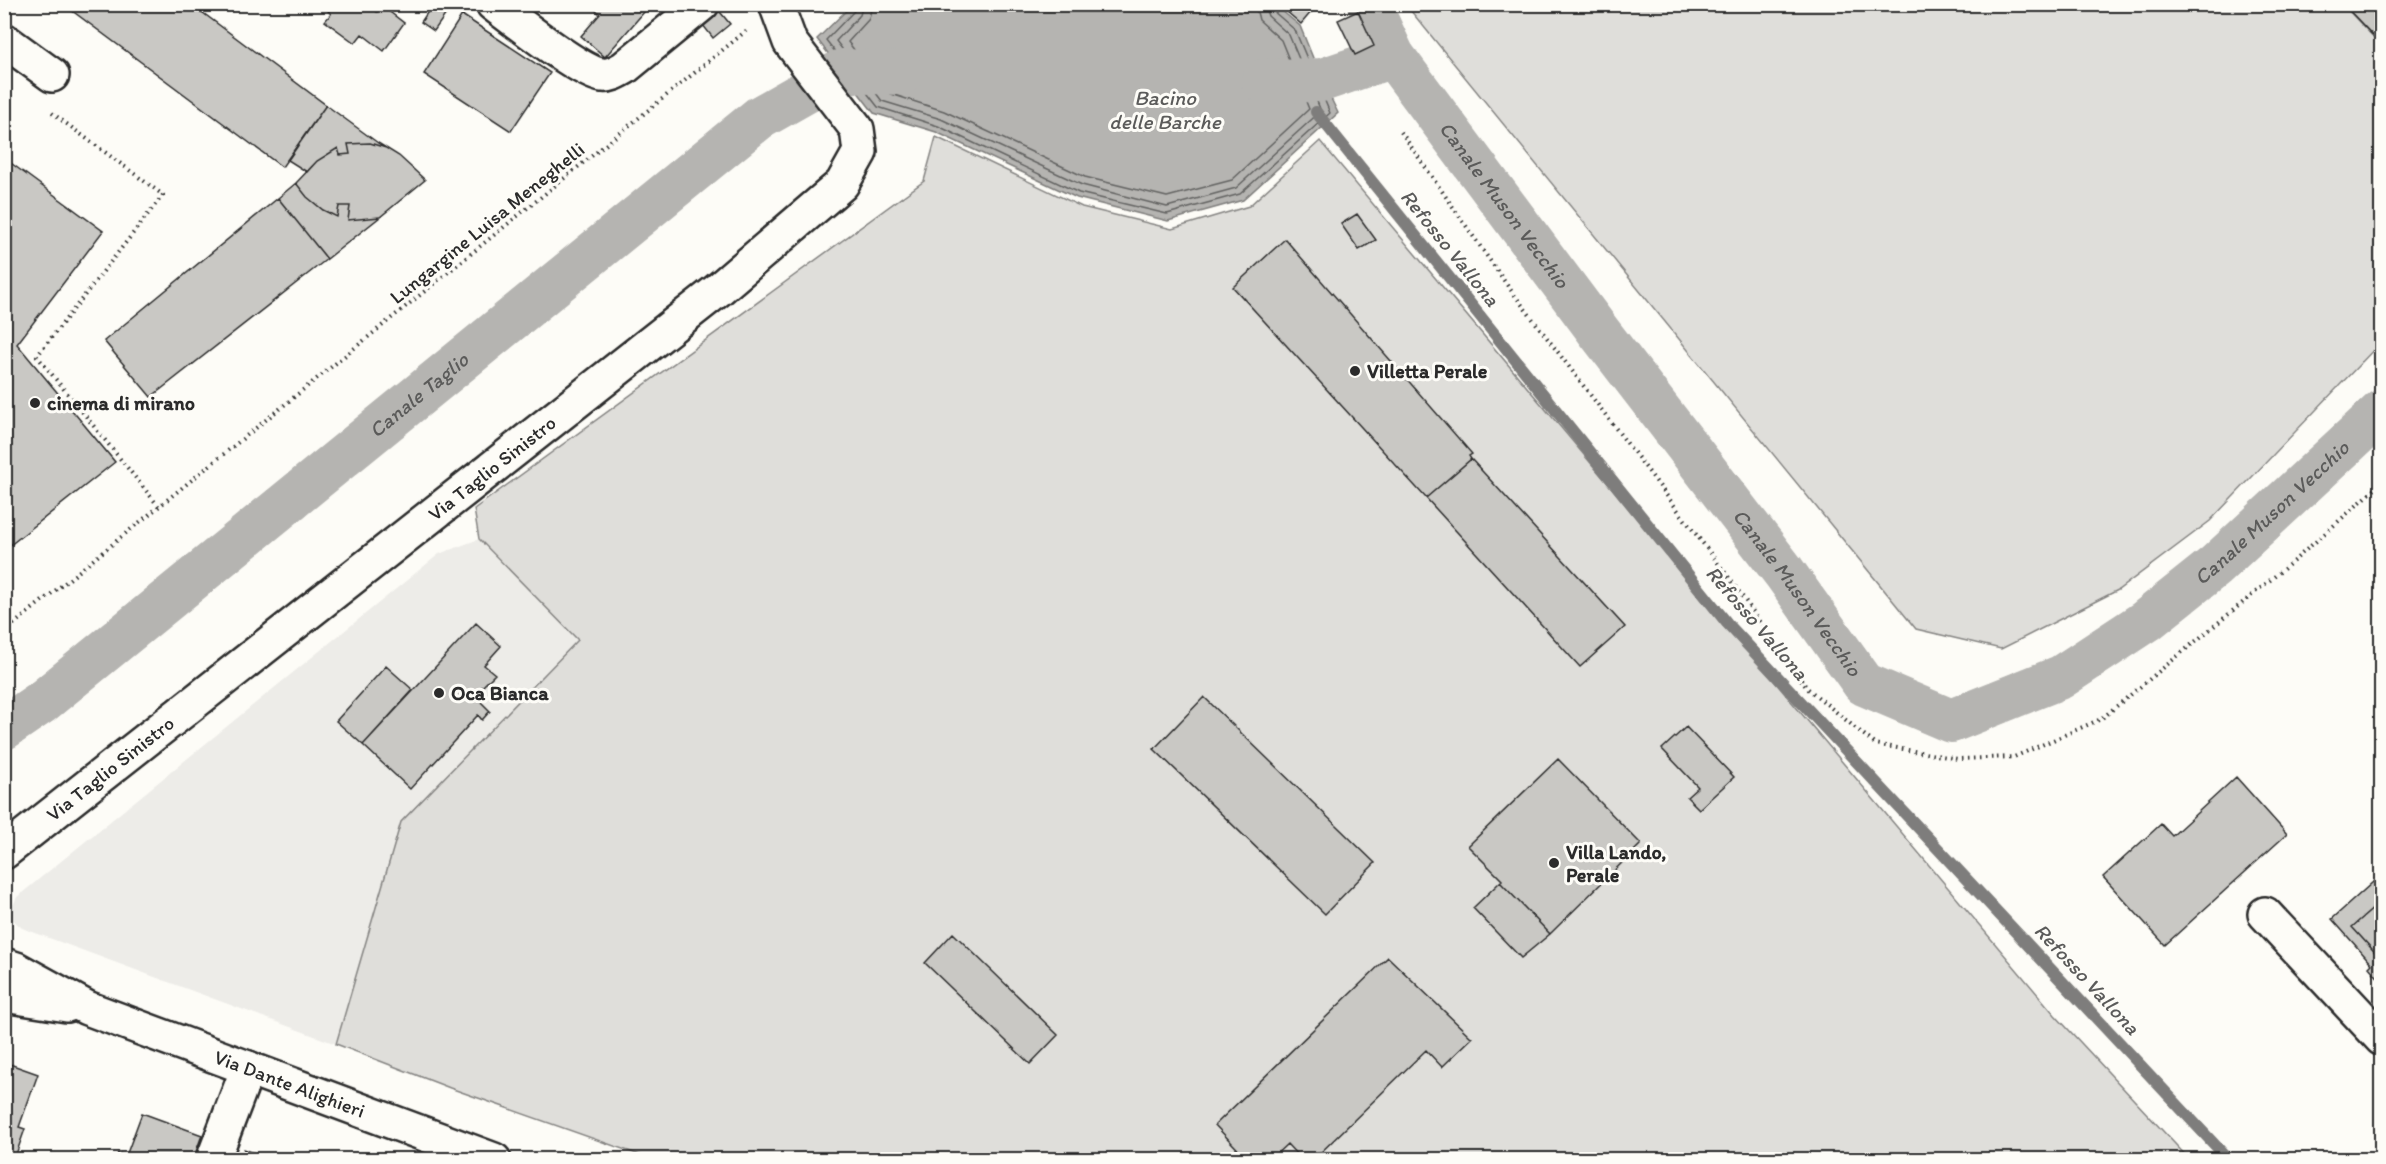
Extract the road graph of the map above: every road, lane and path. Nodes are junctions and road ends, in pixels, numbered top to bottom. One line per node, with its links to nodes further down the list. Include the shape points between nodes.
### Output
1 (493, 4): 2 (street, via 549,45 604,76 624,68)
2 (702, 4)
3 (776, 4): 12 (street, Via Taglio Sinistro, via 790,42 857,129 860,153 842,184 718,290)
4 (749, 28): 10 (path, Lungargine Luisa Meneghelli)
5 (4, 40): 6 (street)
6 (52, 75)
7 (47, 110): 10 (path, via 163,195 37,356)
8 (1401, 132): 9 (path, via 1507,285 1808,688 1875,744 1958,759 2014,757 2101,718 2297,558)
9 (2382, 483)
10 (160, 508): 11 (path, Lungargine Luisa Meneghelli)
11 (4, 632)
12 (4, 852)
13 (2265, 914): 15 (street)
14 (7, 971): 16 (street, Via Dante Alighieri, via 87,1008)
15 (2382, 1039)
16 (248, 1068): 17 (street); 18 (street, Via Dante Alighieri)
17 (213, 1160)
18 (494, 1160)

